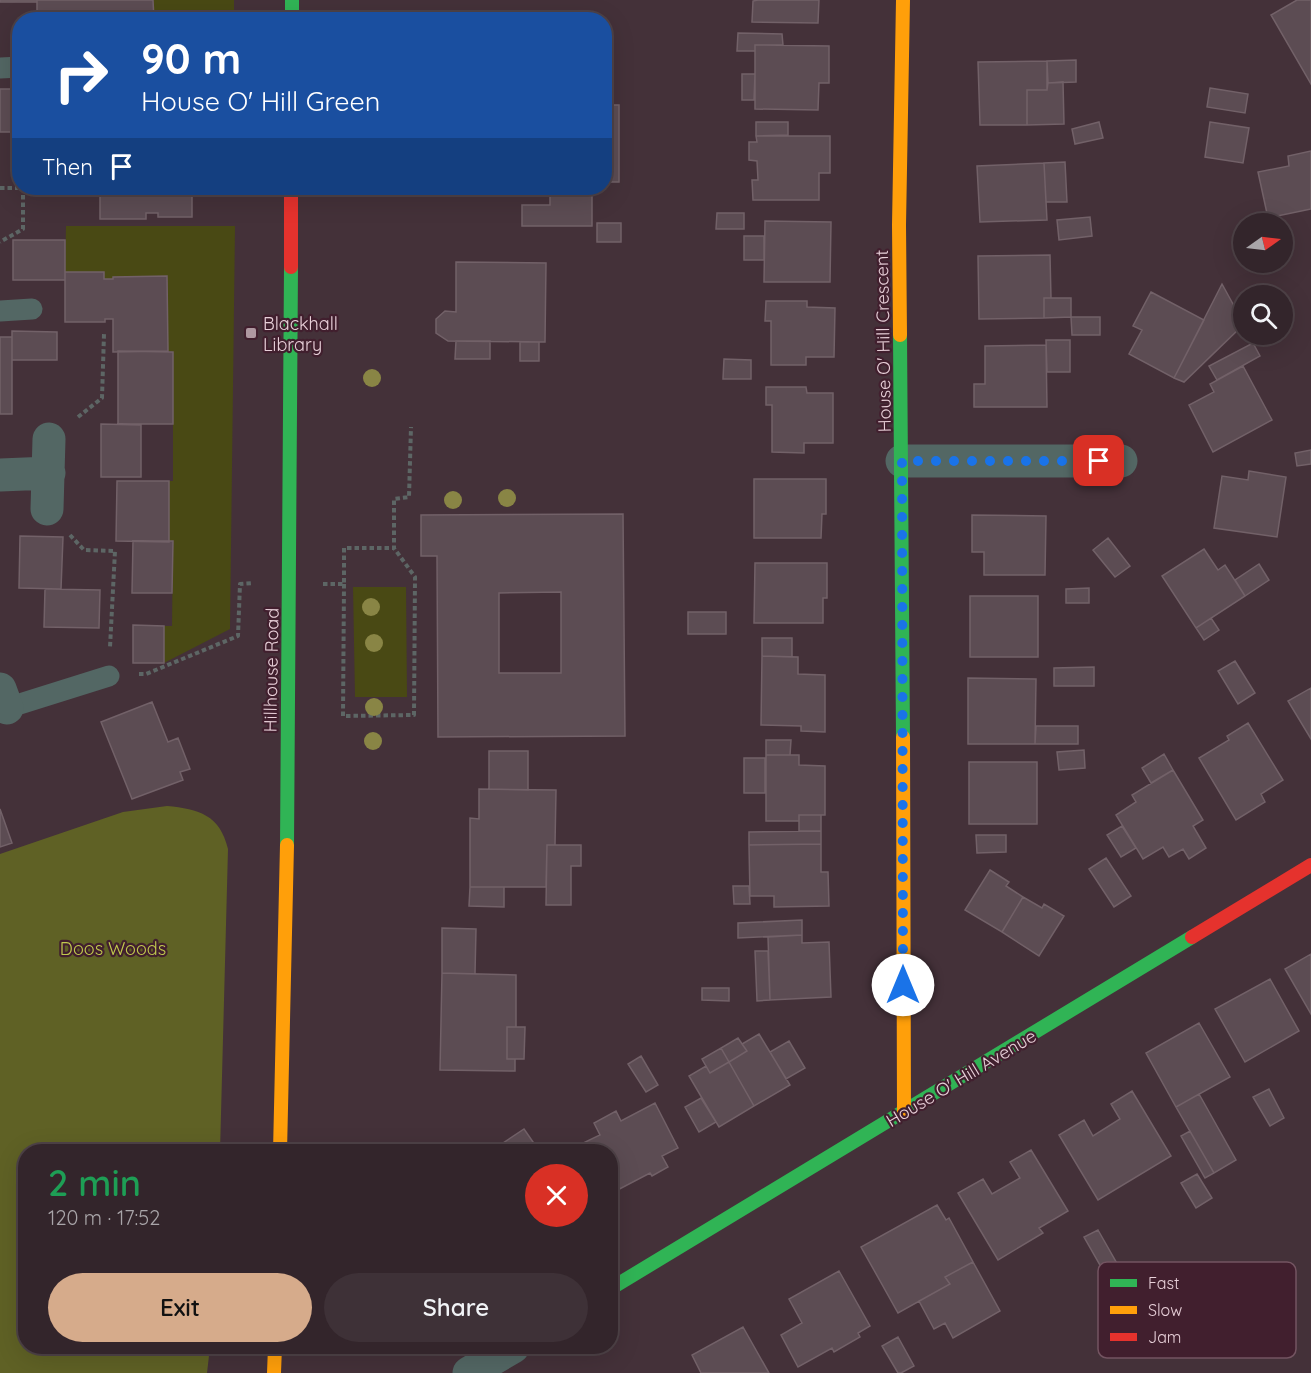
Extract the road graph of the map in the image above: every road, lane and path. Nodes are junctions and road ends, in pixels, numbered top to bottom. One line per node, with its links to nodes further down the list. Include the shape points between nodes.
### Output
1 (903, 0): 10 (street, House O' Hill Crescent, via 899,225)
2 (23, 195): 4 (path, via 23,229)
3 (291, 195): 20 (street, Hillhouse Road, via 288,857)
4 (0, 242)
5 (32, 309): 6 (lane)
6 (0, 311)
7 (104, 334): 8 (path, via 102,398)
8 (49, 439): 11 (street)
9 (1121, 460): 10 (street)
10 (902, 461): 19 (street, House O' Hill Crescent)
11 (48, 473): 12 (street); 13 (street)
12 (0, 475)
13 (47, 509): 16 (path, via 84,550 115,551)
14 (394, 548): 15 (path, via 414,577 414,715 343,716)
15 (344, 584)
16 (109, 676): 17 (lane)
17 (2, 703)
18 (1311, 865): 19 (street, House O' Hill Avenue)
19 (904, 1113): 21 (street, House O' Hill Avenue)
20 (280, 1144)
21 (618, 1283)
22 (275, 1354): 24 (street)
23 (501, 1354): 25 (street)
24 (274, 1373)
25 (469, 1373)

